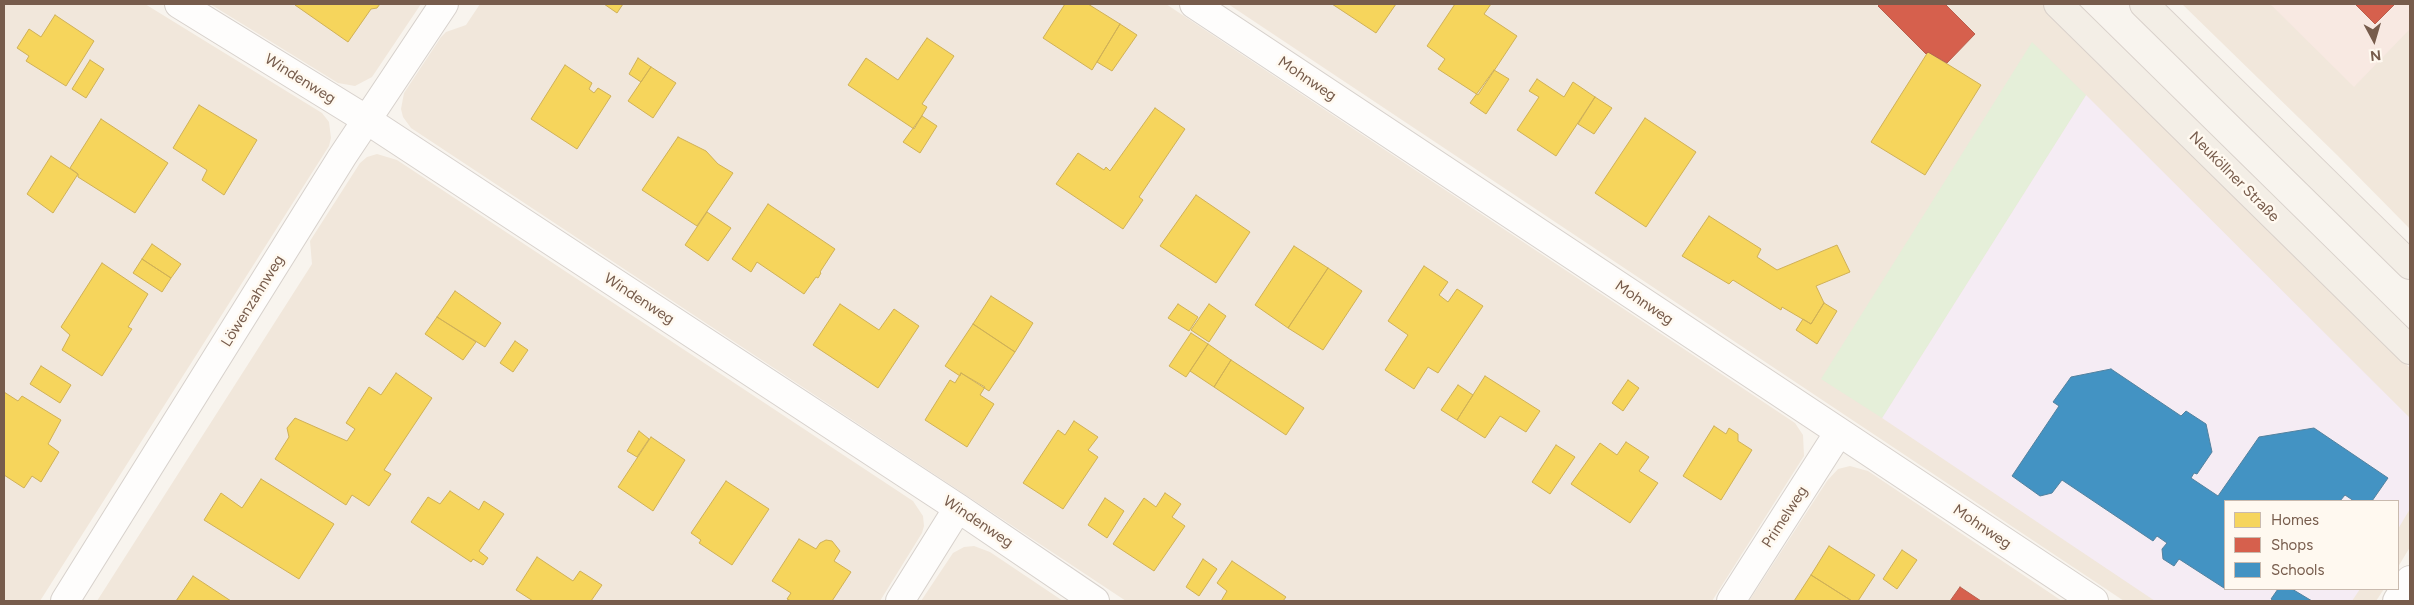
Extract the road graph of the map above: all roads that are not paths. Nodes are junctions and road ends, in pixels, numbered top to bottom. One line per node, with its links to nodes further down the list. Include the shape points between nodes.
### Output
1 (179, 4): 6 (street, Windenweg)
2 (444, 4): 6 (street, Löwenzahnweg)
3 (1194, 4): 9 (street, Mohnweg)
4 (2058, 4): 8 (main road, Neuköllner Straße)
5 (2144, 4): 7 (main road)
6 (366, 120): 10 (street, Windenweg); 12 (street, Löwenzahnweg)
7 (2410, 265)
8 (2410, 350)
9 (1839, 432): 15 (street, Primelweg); 16 (street, Mohnweg)
10 (958, 508): 13 (street); 14 (street, Windenweg)
11 (2410, 580): 17 (street)
12 (65, 601)
13 (900, 601)
14 (1095, 601)
15 (1731, 601)
16 (2094, 601)
17 (2397, 601)

